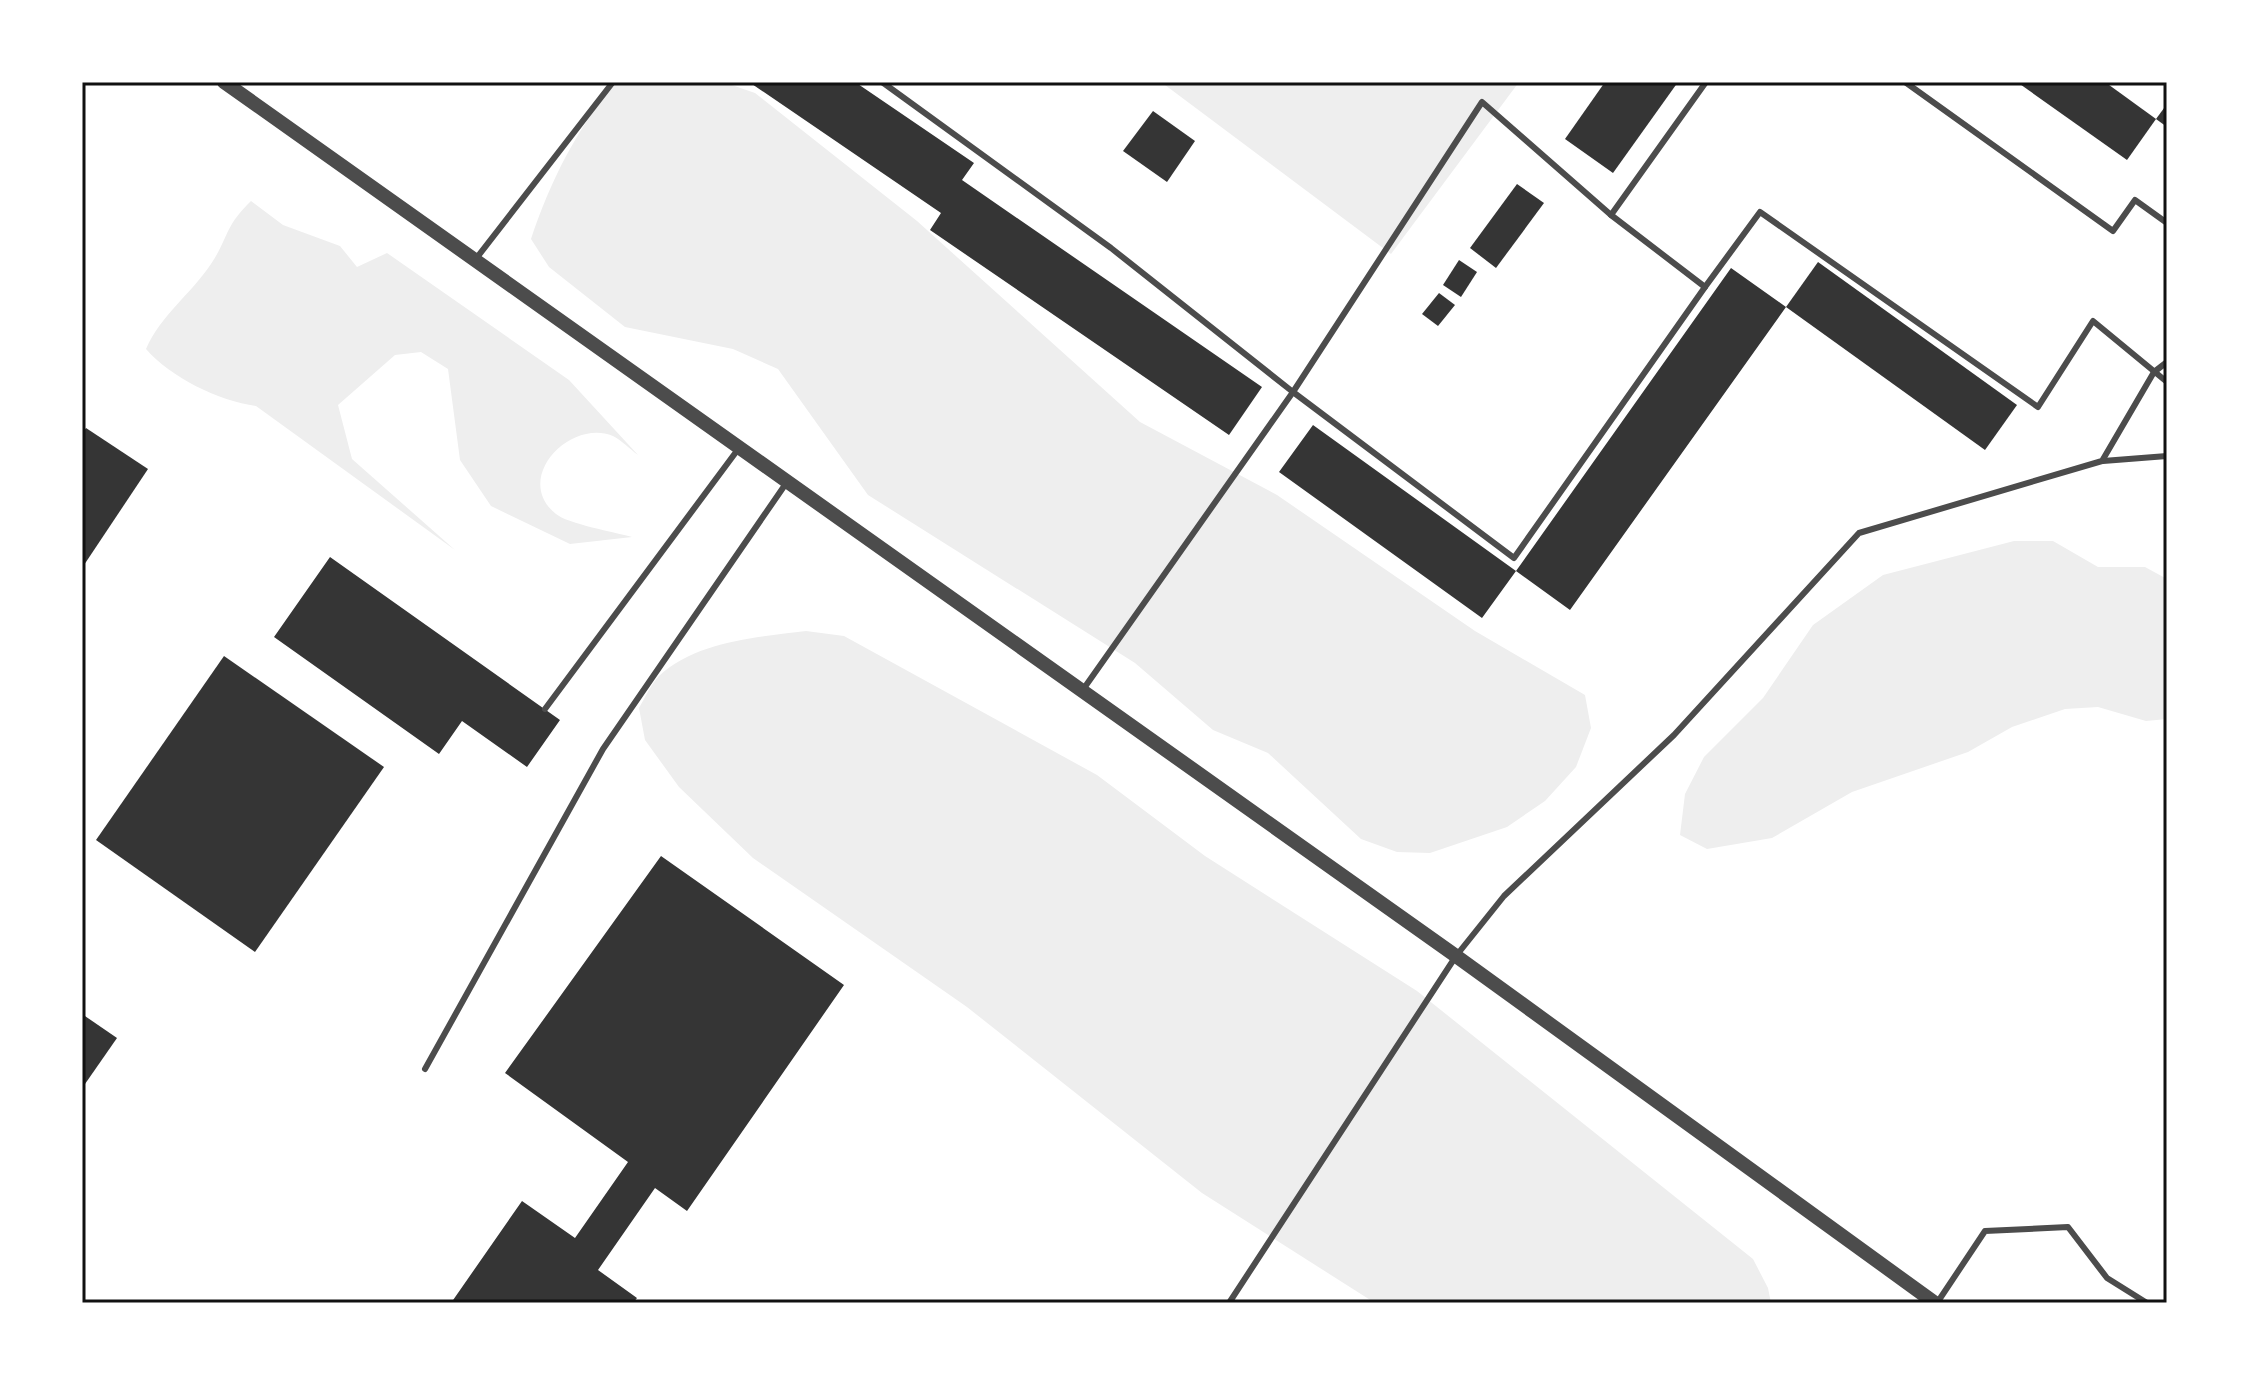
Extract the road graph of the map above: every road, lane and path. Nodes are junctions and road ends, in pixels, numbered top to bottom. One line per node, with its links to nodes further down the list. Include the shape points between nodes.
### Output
1 (224, 82): 8 (street)
2 (613, 82): 8 (lane)
3 (882, 82): 13 (lane, via 1111,248)
4 (1706, 82): 6 (lane)
5 (1905, 82): 7 (lane, via 2113,231 2135,200)
6 (1611, 215): 9 (lane); 13 (lane, via 1482,102)
7 (2167, 223)
8 (475, 260): 14 (street)
9 (1705, 287): 11 (lane, via 1760,212 2038,407 2093,321); 13 (lane, via 1514,558)
10 (2167, 362): 11 (lane)
11 (2154, 372): 12 (lane); 16 (lane)
12 (2167, 382)
13 (1293, 392): 18 (lane)
14 (739, 448): 17 (street); 19 (lane)
15 (2167, 456): 16 (lane)
16 (2102, 461): 20 (lane, via 1859,533 1674,735 1504,896)
17 (787, 482): 18 (street); 21 (lane, via 603,749)
18 (1082, 691): 20 (street)
19 (545, 709)
20 (1456, 956): 22 (lane); 23 (street)
21 (425, 1069)
22 (1229, 1303)
23 (1936, 1303): 24 (lane, via 1985,1231 2068,1227 2107,1278)
24 (2147, 1303)

